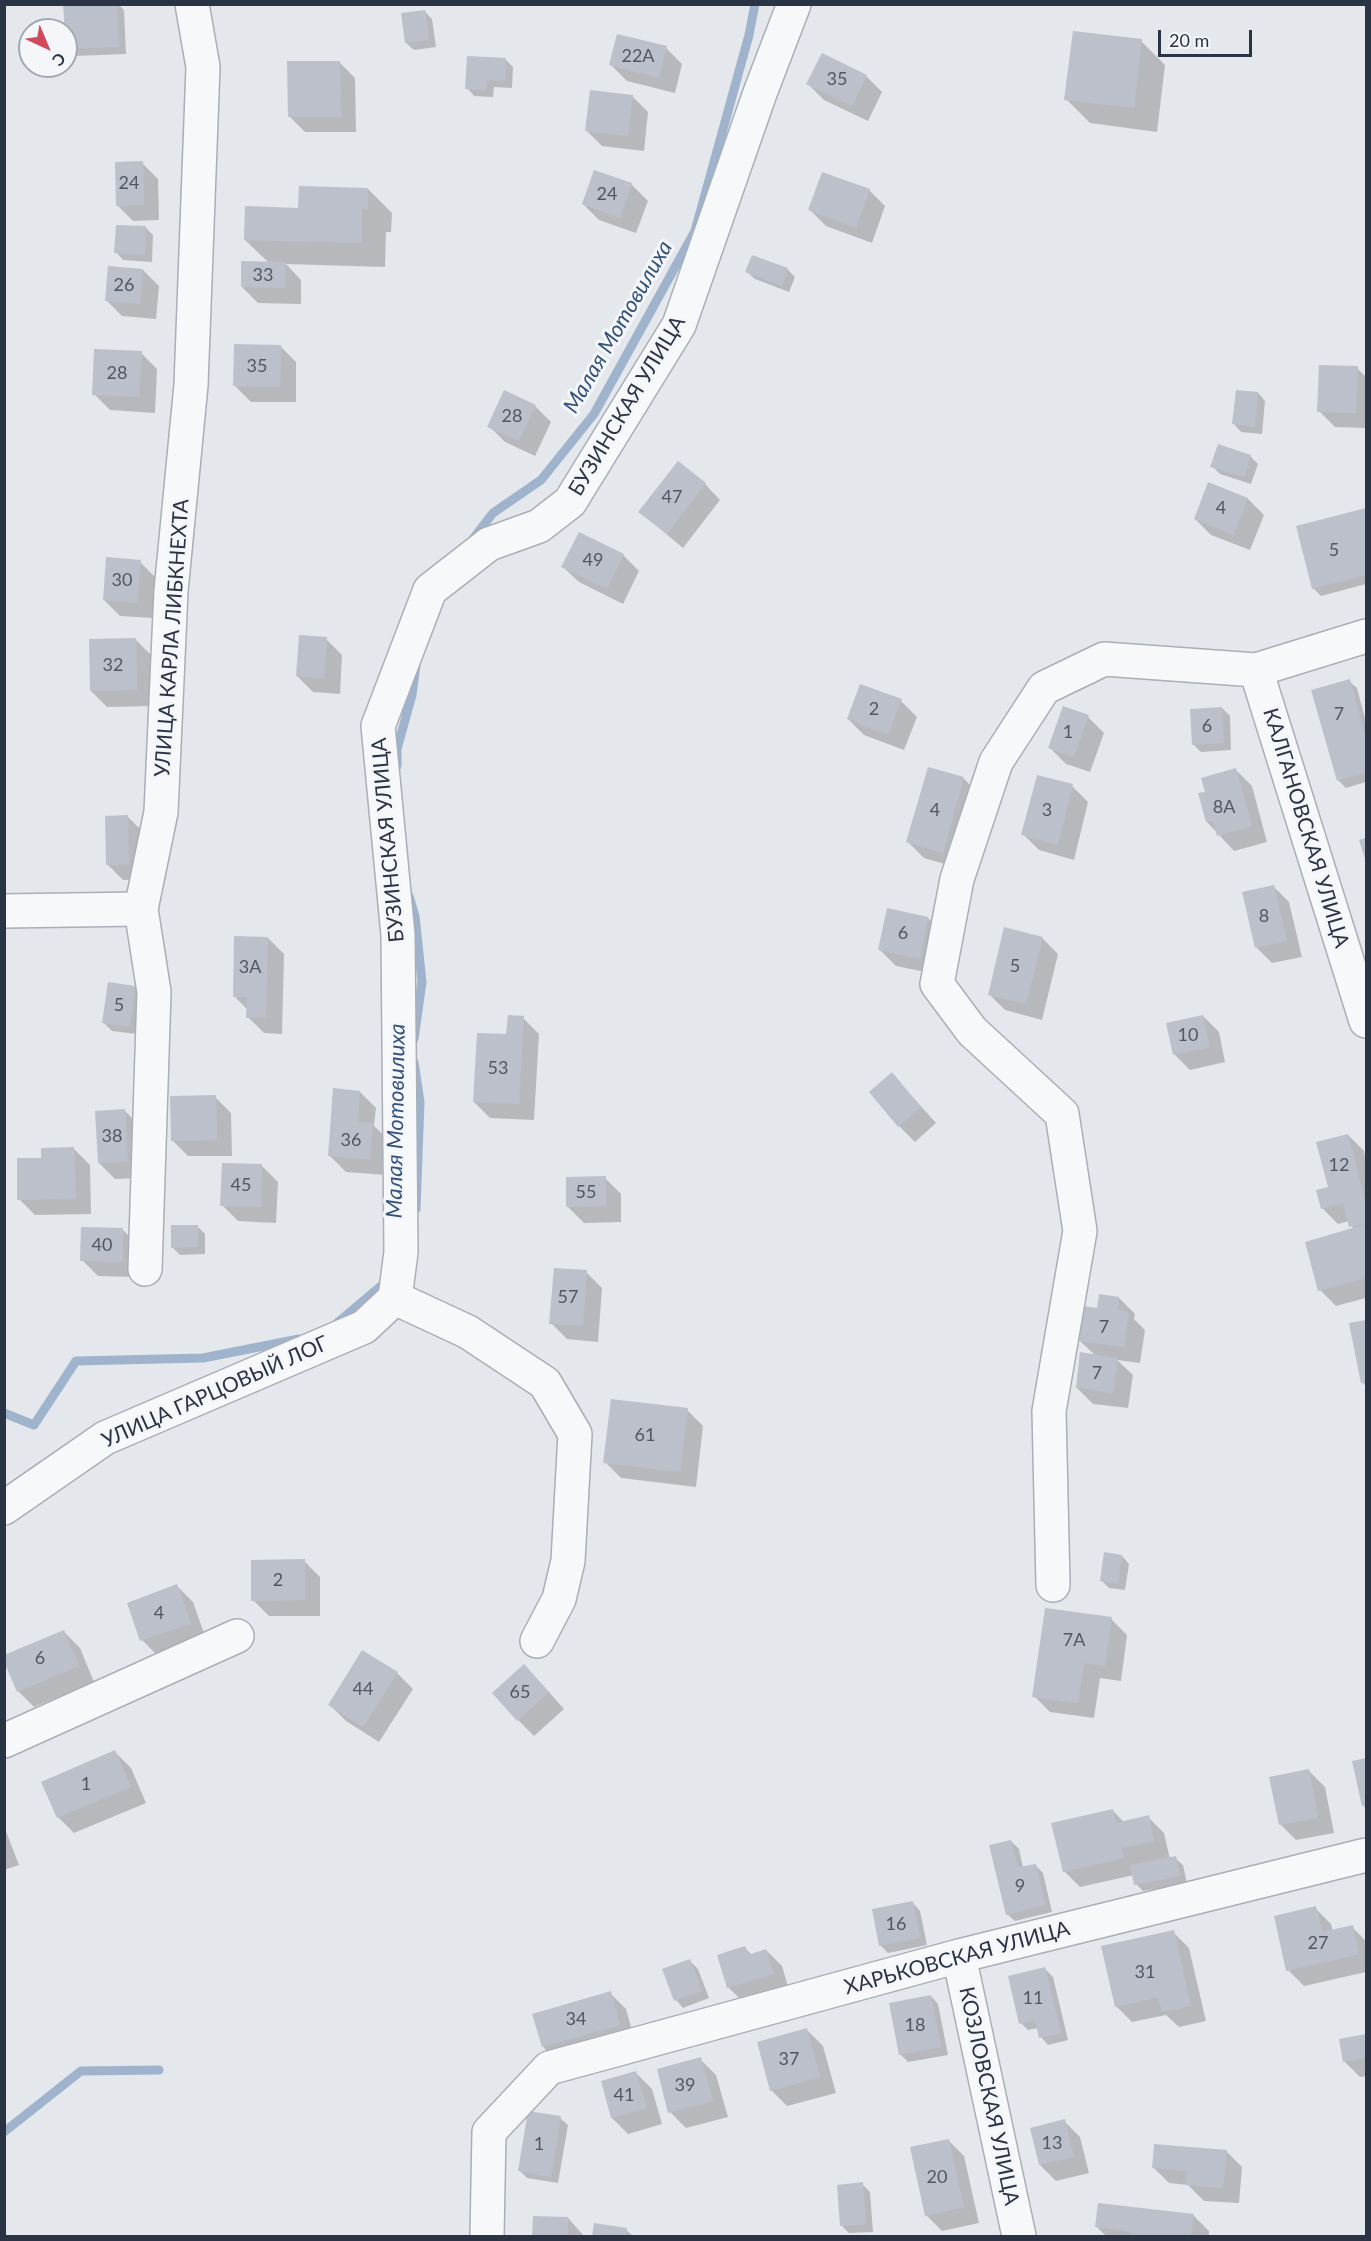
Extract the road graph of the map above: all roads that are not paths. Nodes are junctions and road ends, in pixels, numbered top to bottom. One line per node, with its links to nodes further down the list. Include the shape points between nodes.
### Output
1 (192, 4): 5 (street, УЛИЦА КАРЛА ЛИБКНЕХТА, via 203,67 191,385 171,591 161,812)
2 (794, 4): 9 (street, БУЗИНСКАЯ УЛИЦА, via 679,325 570,502 539,526 489,544 430,590 378,726 398,935 401,1252)
3 (1366, 636): 4 (street)
4 (1256, 670): 7 (street, КАЛГАНОВСКАЯ УЛИЦА); 11 (street, via 1104,659 1044,688 996,762 957,879 937,984 972,1030 1062,1114 1080,1231 1049,1411)
5 (141, 909): 6 (street); 8 (street, УЛИЦА КАРЛА ЛИБКНЕХТА, via 154,992)
6 (4, 911)
7 (1366, 1021)
8 (145, 1269)
9 (395, 1298): 10 (street, УЛИЦА ГАРЦОВЫЙ ЛОГ, via 364,1327 105,1438); 13 (street, via 468,1332 545,1383 575,1434 568,1561 559,1599)
10 (4, 1508)
11 (1053, 1585)
12 (237, 1636): 14 (street)
13 (537, 1641)
14 (4, 1741)
15 (1366, 1855): 16 (street, ХАРЬКОВСКАЯ УЛИЦА)
16 (959, 1956): 17 (street, ХАРЬКОВСКАЯ УЛИЦА, via 549,2068 489,2132); 18 (street, КОЗЛОВСКАЯ УЛИЦА)
17 (487, 2236)
18 (1019, 2236)

